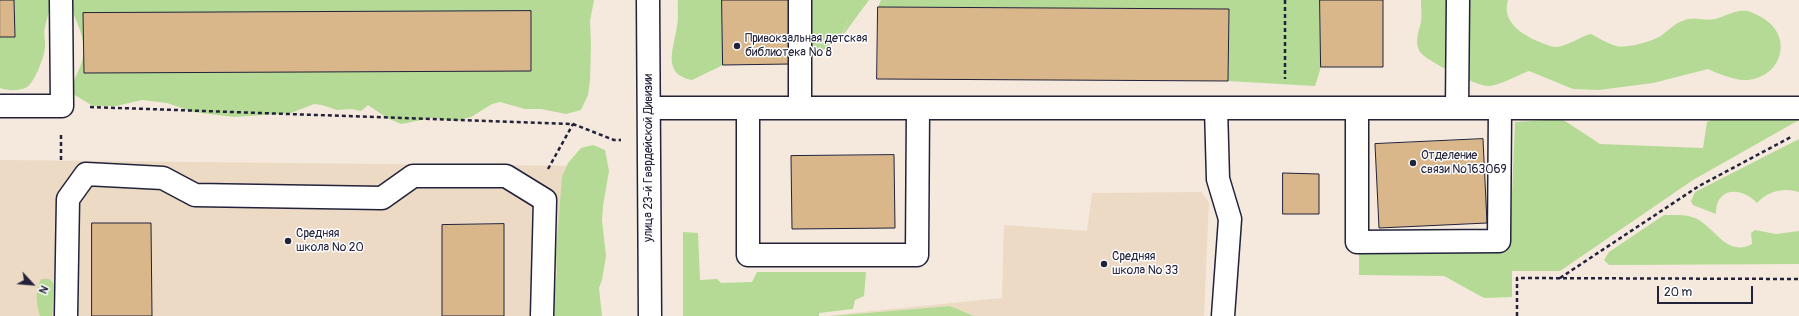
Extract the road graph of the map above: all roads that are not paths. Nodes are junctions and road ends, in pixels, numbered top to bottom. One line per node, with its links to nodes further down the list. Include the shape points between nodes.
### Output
1 (61, 0): 5 (street, via 62,106)
2 (648, 0): 6 (street, улица 23-й Гвардейской Дивизии)
3 (800, 0): 8 (street)
4 (1458, 0): 12 (street)
5 (0, 106)
6 (649, 108): 7 (street); 17 (street, улица 23-й Гвардейской Дивизии)
7 (748, 108): 8 (street); 9 (street, via 748,255 917,255)
8 (800, 108): 9 (street)
9 (918, 108): 10 (street)
10 (1216, 108): 11 (street); 18 (street, via 1218,179 1230,219)
11 (1357, 108): 12 (street); 13 (street, via 1357,242 1500,241)
12 (1458, 108): 13 (street)
13 (1500, 108): 14 (street)
14 (1799, 108)
15 (66, 316): 16 (street, via 68,199 86,174 163,178 195,195 382,198 412,176 506,176 546,200)
16 (542, 316)
17 (650, 316)
18 (1223, 316)

